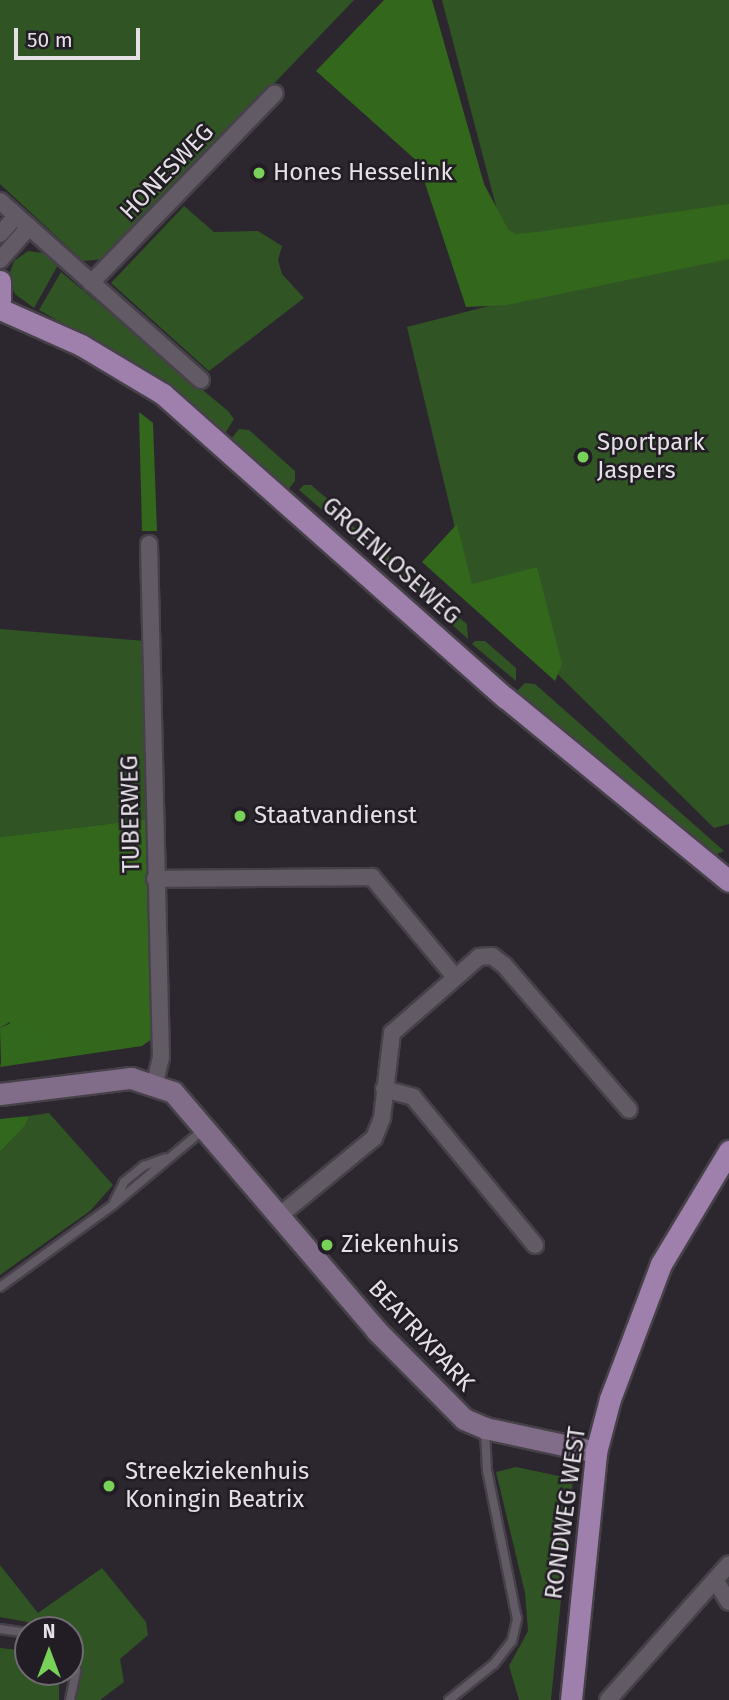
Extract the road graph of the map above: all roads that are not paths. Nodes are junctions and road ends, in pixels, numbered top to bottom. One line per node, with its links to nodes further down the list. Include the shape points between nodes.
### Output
1 (275, 93): 8 (street, HONESWEG)
2 (0, 201): 3 (street)
3 (16, 216): 4 (street); 5 (street)
4 (29, 227): 6 (street); 8 (street)
5 (0, 234)
6 (0, 260)
7 (0, 281): 9 (main road)
8 (91, 283): 11 (street)
9 (0, 300)
10 (0, 309): 13 (main road, GROENLOSEWEG, via 81,345 163,394 506,698)
11 (201, 380)
12 (149, 544): 14 (street, TUBERWEG)
13 (726, 874)
14 (155, 878): 15 (street, via 372,877); 16 (street, TUBERWEG, via 161,1056)
15 (455, 976): 17 (street, via 392,1033); 19 (street, via 479,957 492,956 504,965)
16 (155, 1082): 18 (street, via 131,1077); 20 (street, BEATRIXPARK, via 173,1092)
17 (384, 1089): 22 (street, via 380,1128 374,1138); 23 (street, via 413,1097)
18 (0, 1094)
19 (629, 1110)
20 (205, 1128): 22 (street, BEATRIXPARK); 24 (lane, via 172,1156 132,1175 113,1205)
21 (727, 1159): 26 (main road, RONDWEG WEST, via 661,1264 627,1343)
22 (279, 1216): 25 (street, BEATRIXPARK, via 426,1384 464,1419)
23 (535, 1245)
24 (0, 1287)
25 (485, 1427): 26 (street, BEATRIXPARK); 30 (lane, via 486,1470 517,1619 512,1641 494,1664)
26 (596, 1452): 31 (main road, RONDWEG WEST)
27 (729, 1564): 28 (street)
28 (717, 1583): 29 (street); 32 (street)
29 (729, 1602)
30 (449, 1700)
31 (571, 1700)
32 (608, 1700)

